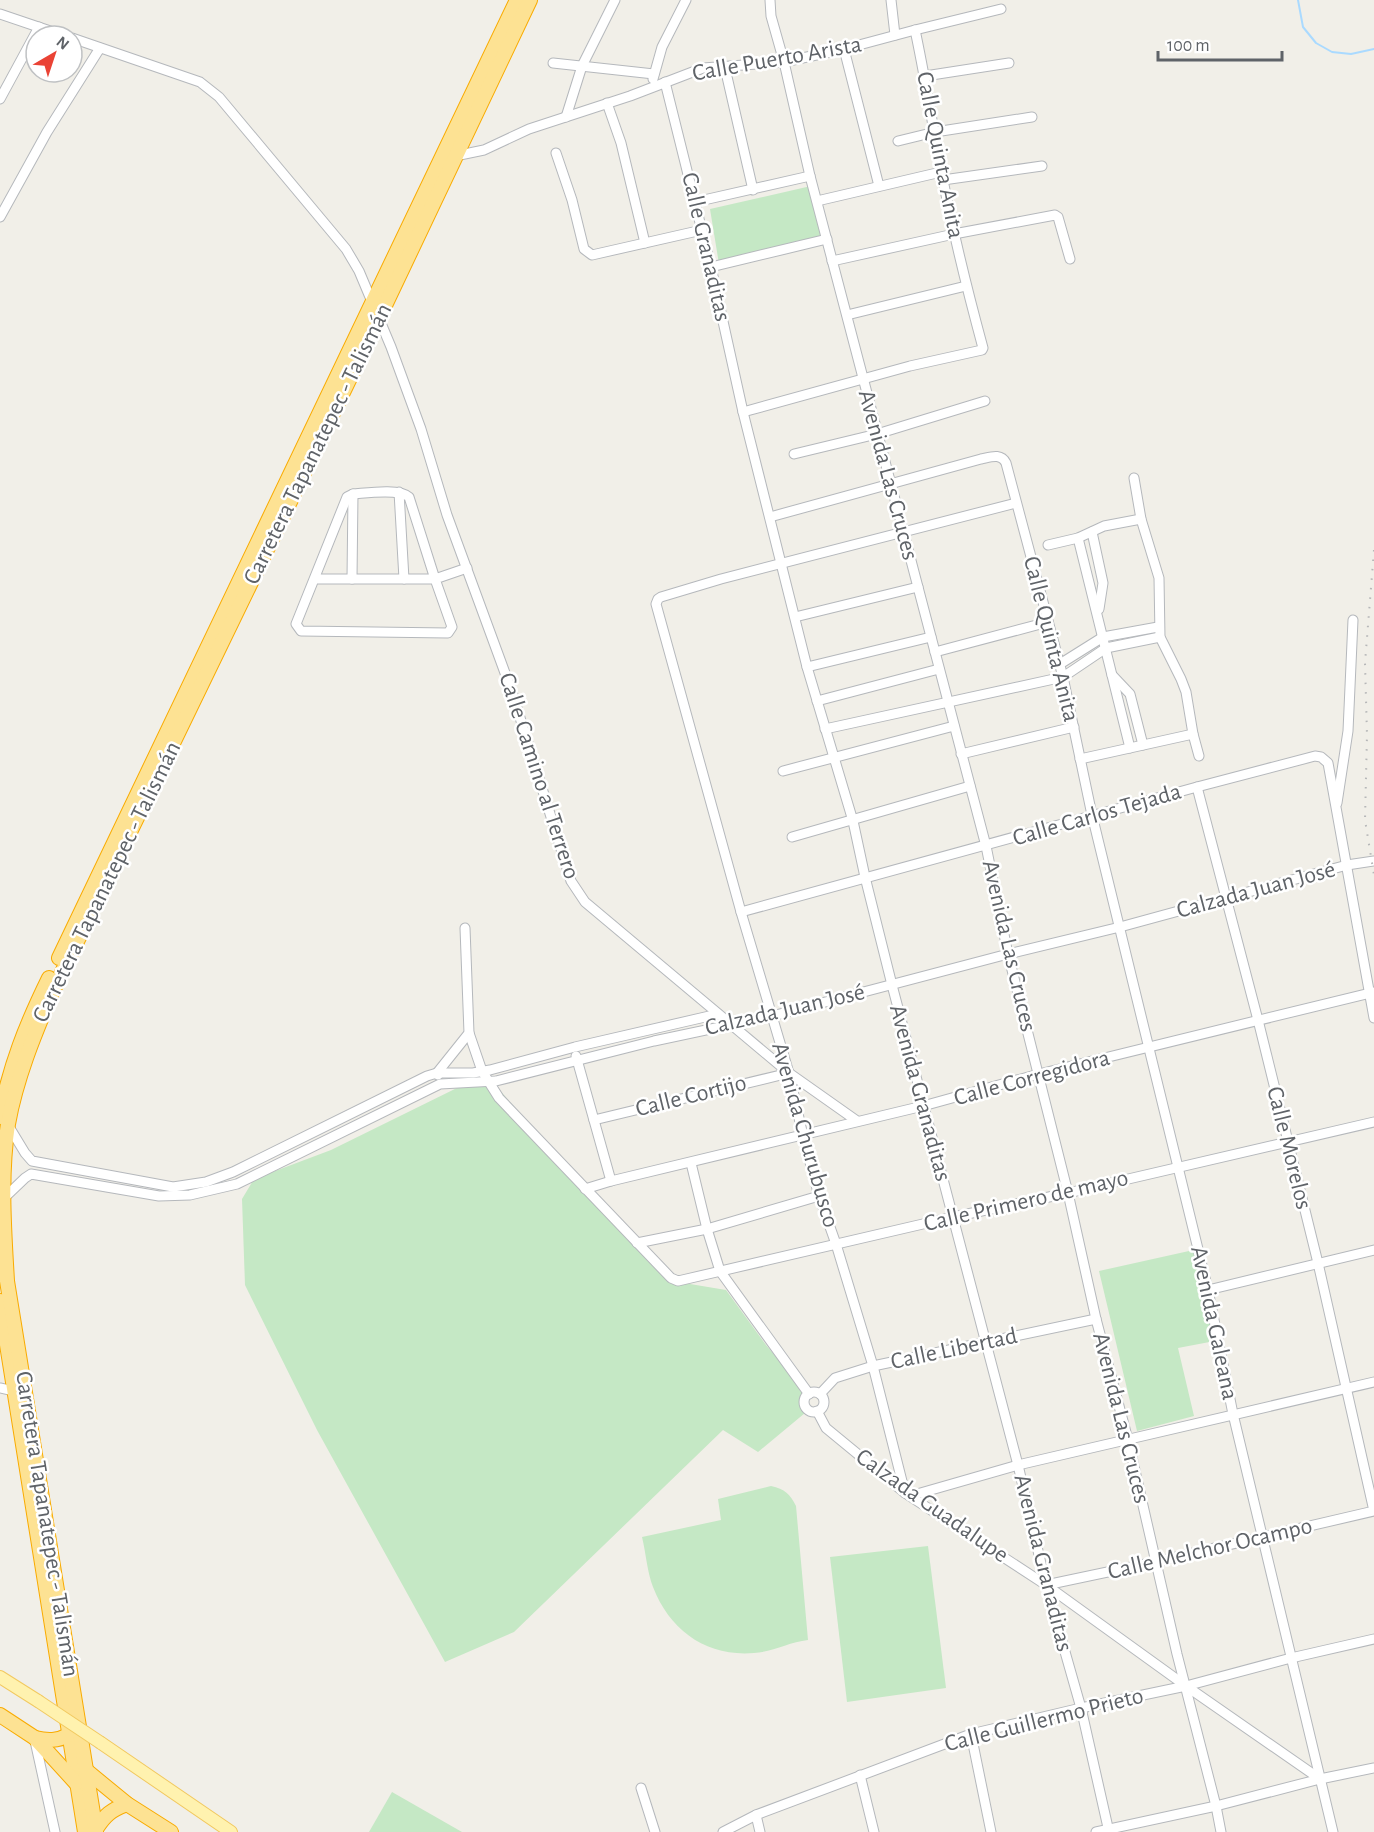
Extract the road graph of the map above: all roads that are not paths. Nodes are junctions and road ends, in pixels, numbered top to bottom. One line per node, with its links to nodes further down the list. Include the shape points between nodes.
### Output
1 (517, 0): 49 (highway, Carretera Tapanatepec - Talismán)
2 (530, 0): 32 (highway, Carretera Tapanatepec - Talismán)
3 (615, 0): 19 (street)
4 (686, 0): 21 (street, via 662,47)
5 (770, 0): 16 (street, Avenida Las Cruces)
6 (891, 0): 11 (street)
7 (1001, 9): 10 (street, Calle Puerto Arista)
8 (0, 14): 9 (street)
9 (30, 24)
10 (915, 30): 11 (street, Calle Puerto Arista); 22 (street, Calle Quinta Anita)
11 (895, 35): 14 (street, Calle Puerto Arista)
12 (84, 42): 13 (street, Calle Camino al Terrero)
13 (100, 48): 40 (street); 49 (street, Calle Camino al Terrero, via 200,82 219,97 346,249 360,271)
14 (844, 49): 16 (street, Calle Puerto Arista); 36 (street)
15 (24, 55): 25 (street)
16 (784, 62): 20 (street, Calle Puerto Arista); 34 (street, Avenida Las Cruces)
17 (553, 63): 19 (street)
18 (1010, 63): 22 (street)
19 (582, 66): 21 (street); 27 (street)
20 (725, 68): 23 (street, Calle Puerto Arista, via 703,68); 37 (street)
21 (654, 74): 24 (street)
22 (925, 76): 29 (street, Calle Quinta Anita)
23 (665, 82): 24 (street, Calle Puerto Arista); 39 (street, Calle Granaditas)
24 (652, 87): 26 (street, Calle Puerto Arista)
25 (0, 99)
26 (607, 103): 27 (street, Calle Puerto Arista); 44 (street, via 621,143)
27 (566, 117): 32 (street, Calle Puerto Arista, via 484,150)
28 (1032, 117): 29 (street)
29 (935, 132): 30 (street); 35 (street, Calle Quinta Anita)
30 (898, 141)
31 (556, 153): 44 (street, via 584,249 592,255)
32 (455, 156): 49 (highway, Carretera Tapanatepec - Talismán)
33 (1041, 166): 35 (street)
34 (810, 176): 37 (street); 38 (street, Avenida Las Cruces)
35 (942, 176): 36 (street); 42 (street, Calle Quinta Anita)
36 (879, 186): 38 (street)
37 (753, 190): 39 (street)
38 (817, 201): 43 (street, Avenida Las Cruces)
39 (696, 202): 41 (street, Calle Granaditas)
40 (0, 217)
41 (702, 230): 44 (street); 47 (street, Calle Granaditas)
42 (954, 234): 45 (street, via 1055,215); 46 (street); 48 (street, Calle Quinta Anita)
43 (827, 240): 46 (street, Avenida Las Cruces); 47 (street)
44 (645, 243)
45 (1070, 259)
46 (832, 261): 50 (street, Avenida Las Cruces)
47 (711, 267): 53 (street, Calle Granaditas)
48 (966, 286): 50 (street); 51 (street, Calle Quinta Anita, via 982,350)
49 (376, 311): 68 (street, Calle Camino al Terrero, via 421,429); 135 (highway, Carretera Tapanatepec - Talismán, via 52,993)
50 (847, 315): 51 (street, Avenida Las Cruces)
51 (863, 379): 53 (street); 54 (street, Avenida Las Cruces)
52 (986, 401): 54 (street)
53 (743, 412): 61 (street, Calle Granaditas)
54 (878, 434): 55 (street); 57 (street, Avenida Las Cruces)
55 (794, 454)
56 (1134, 478): 62 (street)
57 (891, 484): 60 (street, Calle Quinta Anita, via 1000,456 1006,463); 61 (street); 64 (street, Avenida Las Cruces)
58 (399, 492): 59 (street); 71 (street); 72 (street, via 409,497)
59 (353, 494): 69 (street, via 347,497); 70 (street)
60 (1016, 503): 64 (street); 77 (street, Calle Quinta Anita)
61 (770, 517): 67 (street, Avenida Granaditas)
62 (1141, 519): 63 (street); 78 (street, via 1159,578)
63 (1092, 532): 65 (street); 74 (street, via 1103,583)
64 (904, 533): 67 (street); 73 (street, Avenida Las Cruces)
65 (1078, 538): 66 (street); 74 (street)
66 (1048, 546)
67 (782, 565): 75 (street, Avenida Granaditas); 112 (street, Avenida Churubusco, via 661,597 656,604)
68 (467, 568): 72 (street); 118 (street, Calle Camino al Terrero, via 512,692 571,881 585,902)
69 (315, 579): 70 (street); 72 (street, via 296,624 301,631 448,633 452,627)
70 (352, 579): 71 (street)
71 (404, 579): 72 (street)
72 (435, 579)
73 (918, 587): 75 (street); 79 (street, Avenida Las Cruces)
74 (1098, 614): 80 (street)
75 (795, 617): 84 (street, Avenida Granaditas)
76 (1353, 620): 103 (street, via 1348,731)
77 (1048, 622): 82 (street); 83 (street, Calle Quinta Anita)
78 (1159, 632): 80 (street); 81 (street); 93 (street, via 1186,692)
79 (931, 637): 82 (street, Avenida Las Cruces); 84 (street)
80 (1103, 637): 81 (street); 83 (street)
81 (1106, 648): 86 (street); 87 (street)
82 (935, 652): 85 (street, Avenida Las Cruces)
83 (1060, 664): 87 (street, Calle Quinta Anita)
84 (807, 667): 88 (street, Avenida Granaditas)
85 (939, 669): 88 (street); 89 (street, Avenida Las Cruces)
86 (1112, 675): 94 (street, via 1130,694); 95 (street)
87 (1063, 677): 89 (street); 91 (street, Calle Quinta Anita)
88 (817, 701): 92 (street, Avenida Granaditas)
89 (948, 701): 90 (street, Avenida Las Cruces); 92 (street)
90 (954, 726): 96 (street, Avenida Las Cruces); 98 (street)
91 (1074, 727): 96 (street); 99 (street, Calle Quinta Anita)
92 (825, 729): 98 (street, Avenida Granaditas)
93 (1193, 734): 94 (street); 97 (street)
94 (1143, 745): 95 (street)
95 (1130, 748): 99 (street)
96 (961, 754): 101 (street, Avenida Las Cruces)
97 (1199, 756)
98 (833, 758): 100 (street); 105 (street, Avenida Granaditas)
99 (1080, 759): 104 (street, Calle Quinta Anita)
100 (783, 771)
101 (969, 786): 105 (street); 107 (street, Avenida Las Cruces)
102 (1197, 787): 103 (street, Calle Carlos Tejada, via 1321,757 1328,763); 104 (street, Calle Carlos Tejada); 111 (street, Calle Morelos)
103 (1335, 812): 109 (street)
104 (1092, 815): 107 (street, Calle Carlos Tejada); 113 (street, Avenida Galeana)
105 (853, 821): 106 (street); 110 (street, Avenida Granaditas)
106 (792, 837)
107 (986, 846): 110 (street, Calle Carlos Tejada); 115 (street, Avenida Las Cruces)
108 (1374, 861): 109 (street, Calzada Juan José)
109 (1347, 865): 111 (street, Calzada Juan José); 117 (street)
110 (865, 877): 112 (street, Calle Carlos Tejada); 116 (street, Avenida Granaditas)
111 (1227, 898): 113 (street, Calzada Juan José); 121 (street, Calle Morelos)
112 (741, 912): 119 (street, Avenida Churubusco)
113 (1120, 927): 115 (street, Calzada Juan José); 125 (street, Avenida Galeana)
114 (465, 928): 123 (street)
115 (1008, 954): 116 (street, Calzada Juan José); 129 (street, Avenida Las Cruces)
116 (892, 985): 119 (street, Calzada Juan José); 133 (street, Avenida Granaditas)
117 (1371, 992): 120 (street); 121 (street, Calle Corregidora)
118 (718, 1014): 122 (street, Calle Camino al Terrero); 124 (street, Calzada Juan José)
119 (772, 1016): 122 (street, Calzada Juan José); 128 (street, Avenida Churubusco)
120 (1374, 1018)
121 (1258, 1020): 125 (street, Calle Corregidora); 139 (street, Calle Morelos)
122 (730, 1024): 126 (street, Calzada Juan José); 128 (street, Calle Camino al Terrero)
123 (469, 1033): 127 (street); 130 (street)
124 (575, 1047): 126 (street); 130 (street, Calzada Juan José)
125 (1149, 1048): 129 (street, Calle Corregidora); 142 (street, Avenida Galeana)
126 (577, 1062): 131 (street, Calzada Juan José); 134 (street)
127 (437, 1073): 130 (street); 132 (street); 140 (street, via 206,1182 173,1187)
128 (789, 1073): 134 (street, Calle Cortijo); 136 (street, Calle Camino al Terrero); 138 (street, Avenida Churubusco)
129 (1038, 1074): 133 (street, Calle Corregidora); 146 (street, Avenida Las Cruces)
130 (476, 1075): 131 (street); 132 (street)
131 (488, 1082): 145 (street)
132 (440, 1083): 143 (street, via 237,1184 190,1195 159,1196)
133 (923, 1106): 136 (street, Calle Corregidora); 149 (street, Avenida Granaditas)
134 (594, 1120): 144 (street)
135 (4, 1121): 140 (street); 148 (highway, Carretera Tapanatepec - Talismán)
136 (857, 1121): 138 (street, Calle Corregidora)
137 (1374, 1122): 139 (street, Calle Primero de mayo)
138 (803, 1136): 141 (street, Calle Corregidora); 147 (street, Avenida Churubusco)
139 (1288, 1143): 142 (street, Calle Primero de mayo); 154 (street, Calle Morelos)
140 (32, 1161): 143 (street)
141 (691, 1163): 144 (street, Calle Corregidora); 150 (street)
142 (1178, 1167): 146 (street, Calle Primero de mayo); 156 (street, Avenida Galeana)
143 (31, 1174): 148 (street)
144 (611, 1181): 145 (street, Calle Corregidora)
145 (585, 1189): 151 (street)
146 (1068, 1193): 149 (street, Calle Primero de mayo); 158 (street, Avenida Las Cruces)
147 (819, 1196): 150 (street); 152 (street, Avenida Churubusco)
148 (3, 1198): 186 (highway, Carretera Tapanatepec - Talismán, via 7,1281)
149 (953, 1217): 152 (street, Calle Primero de mayo); 159 (street, Avenida Granaditas)
150 (707, 1229): 151 (street); 155 (street)
151 (637, 1243): 155 (street, Calle Primero de mayo, via 678,1281)
152 (836, 1244): 155 (street, Calle Primero de mayo); 160 (street, Avenida Churubusco)
153 (1374, 1250): 154 (street)
154 (1318, 1263): 156 (street); 163 (street, Calle Morelos)
155 (720, 1271): 165 (street)
156 (1208, 1290): 168 (street, Avenida Galeana)
157 (0, 1301): 164 (highway, Carretera Tapanatepec - Talismán)
158 (1096, 1318): 159 (street, Calle Libertad); 169 (street, Avenida Las Cruces)
159 (985, 1342): 160 (street, Calle Libertad); 170 (street, Avenida Granaditas)
160 (873, 1366): 166 (street, Calle Libertad, via 835,1378); 171 (street, Avenida Churubusco)
161 (1374, 1382): 163 (street)
162 (0, 1388): 164 (street)
163 (1345, 1388): 168 (street); 172 (street, Calle Morelos)
164 (14, 1391): 183 (highway, Carretera Tapanatepec - Talismán)
165 (809, 1394): 166 (street); 167 (street, via 805,1406)
166 (820, 1394): 167 (street, via 824,1402)
167 (817, 1411): 171 (street, Calzada Guadalupe, via 826,1428)
168 (1233, 1414): 169 (street); 173 (street, Avenida Galeana)
169 (1128, 1440): 170 (street); 174 (street, Avenida Las Cruces)
170 (1018, 1465): 171 (street); 175 (street, Avenida Granaditas)
171 (907, 1495): 175 (street, Calzada Guadalupe)
172 (1374, 1511): 173 (street, Calle Melchor Ocampo)
173 (1264, 1536): 174 (street, Calle Melchor Ocampo); 177 (street, Avenida Galeana)
174 (1155, 1562): 175 (street, Calle Melchor Ocampo); 179 (street, Avenida Las Cruces)
175 (1046, 1586): 179 (street, Calzada Guadalupe); 180 (street, Avenida Granaditas)
176 (1374, 1639): 177 (street, Calle Guillermo Prieto)
177 (1291, 1658): 179 (street, Calle Guillermo Prieto); 188 (street, Avenida Galeana)
178 (0, 1677): 198 (main road, bridge)
179 (1186, 1686): 180 (street, Calle Guillermo Prieto); 188 (street, Calzada Guadalupe); 192 (street, Avenida Las Cruces)
180 (1081, 1708): 182 (street, Calle Guillermo Prieto); 195 (street, Avenida Granaditas)
181 (0, 1716): 184 (highway)
182 (971, 1734): 187 (street, Calle Guillermo Prieto); 203 (street)
183 (69, 1735): 184 (highway, via 50,1741); 189 (highway, Carretera Tapanatepec - Talismán)
184 (35, 1738): 189 (highway); 196 (street)
185 (1374, 1767): 188 (street)
186 (88, 1772): 191 (highway); 194 (highway, Carretera Tapanatepec - Talismán)
187 (860, 1775): 193 (street, Calle Guillermo Prieto); 202 (street)
188 (1320, 1779): 192 (street); 206 (street, Avenida Galeana)
189 (76, 1784): 194 (highway, Carretera Tapanatepec - Talismán)
190 (641, 1788): 199 (street)
191 (127, 1804): 194 (highway, via 105,1816); 197 (highway)
192 (1216, 1806): 195 (street); 205 (street, Avenida Las Cruces)
193 (756, 1815): 200 (street, Calle Guillermo Prieto); 201 (street)
194 (92, 1831)
195 (1109, 1831): 204 (street)
196 (55, 1832)
197 (171, 1832)
198 (231, 1832)
199 (655, 1832)
200 (723, 1832)
201 (760, 1832)
202 (874, 1832)
203 (991, 1832)
204 (1096, 1832)
205 (1221, 1832)
206 (1333, 1832)

